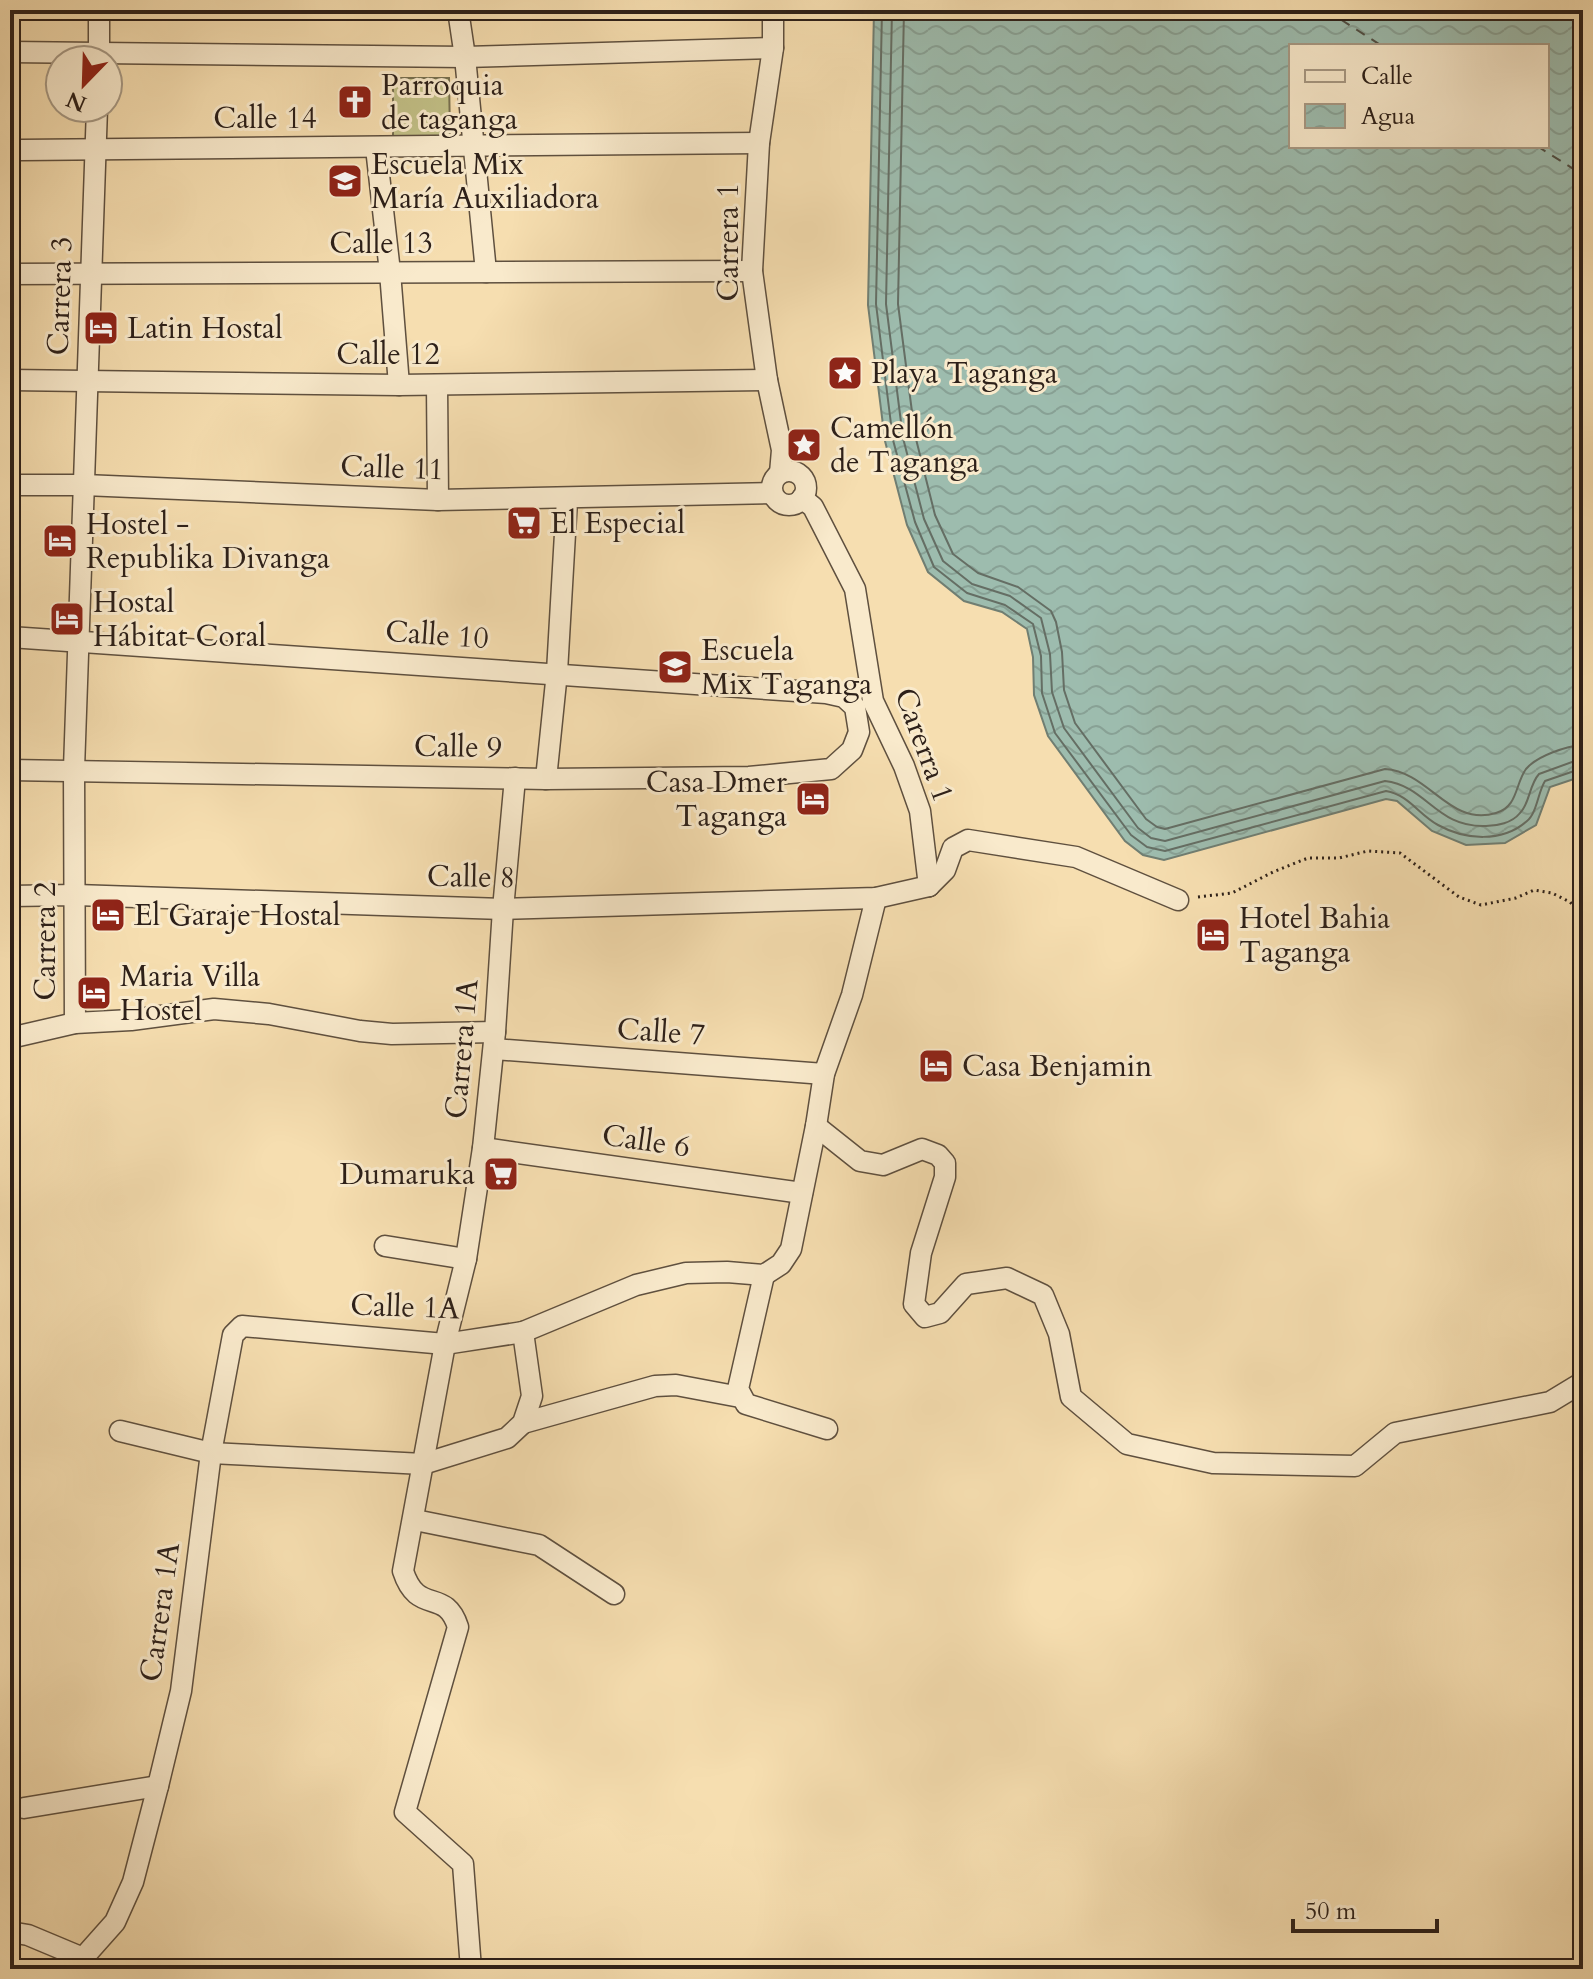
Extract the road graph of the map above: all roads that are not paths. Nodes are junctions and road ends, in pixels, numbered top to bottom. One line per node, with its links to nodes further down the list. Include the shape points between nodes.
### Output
1 (99, 10): 4 (street)
2 (458, 10): 9 (street)
3 (773, 10): 5 (street, Carrera 1)
4 (99, 44)
5 (773, 48): 9 (street); 11 (street, Carrera 1)
6 (10, 52): 7 (street)
7 (44, 54)
8 (124, 56): 9 (street)
9 (465, 57): 12 (street)
10 (96, 124): 14 (street, Carrera 3)
11 (759, 143): 12 (street, Calle 14); 16 (street, Carrera 1)
12 (473, 144): 13 (street, Calle 14); 18 (street)
13 (376, 148): 14 (street, Calle 14); 17 (street)
14 (94, 149): 15 (street, Calle 14); 20 (street, Carrera 3)
15 (10, 150)
16 (752, 271): 18 (street, Calle 13); 22 (street, Carrera 1)
17 (390, 272): 18 (street, Calle 13); 20 (street, Calle 13); 24 (street)
18 (486, 272)
19 (10, 274): 20 (street, Calle 13)
20 (90, 274): 23 (street, Carrera 3)
21 (10, 380): 23 (street, Calle 12)
22 (767, 380): 25 (street, Calle 12); 26 (street, Carrera 1, via 782,450)
23 (87, 381): 24 (street, Calle 12); 28 (street, Carrera 3)
24 (399, 385): 25 (street, Calle 12)
25 (437, 385): 32 (street)
26 (780, 473): 29 (street); 30 (street, via 801,476 806,486)
27 (10, 485): 28 (street, Calle 11)
28 (84, 485): 32 (street, Calle 11); 34 (street, Carrera 2)
29 (772, 493): 30 (street, via 787,504); 31 (street, Calle 11)
30 (802, 498): 41 (street, Carerra 1, via 813,507 855,589 873,701 920,811)
31 (567, 499): 32 (street, Calle 11); 35 (street)
32 (438, 500)
33 (10, 637): 34 (street, Calle 10)
34 (80, 642): 35 (street, Calle 10); 37 (street, Carrera 2)
35 (557, 672): 36 (street, Calle 10, via 826,693 844,697); 40 (street)
36 (855, 707): 40 (street, Calle 9, via 859,732 852,750 831,769 749,777)
37 (74, 769): 38 (street, Calle 9); 39 (street, Calle 9); 42 (street, Carrera 2)
38 (10, 770)
39 (515, 778): 40 (street, Calle 9); 46 (street, Carrera 1A)
40 (546, 779)
41 (929, 886): 44 (street, Calle 8); 45 (street, via 945,870 953,848 968,840 1076,857)
42 (76, 895): 43 (street, Calle 8); 46 (street, Calle 8); 47 (street, Carrera 2)
43 (10, 896)
44 (876, 898): 46 (street, Calle 8); 50 (street, via 852,995)
45 (1178, 900)
46 (503, 909): 49 (street, Carrera 1A)
47 (75, 1023): 48 (street); 49 (street, Carrera 2, via 214,1009 392,1034)
48 (10, 1038)
49 (495, 1041): 50 (street, Calle 7); 52 (street, Carrera 1A)
50 (824, 1074): 51 (street)
51 (816, 1126): 53 (street); 59 (street, via 860,1161 883,1165 922,1149 938,1155 945,1163 945,1177 921,1253 914,1304 925,1317 940,1313 966,1284 1007,1278 1043,1295 1059,1334 1071,1397 1127,1444 1213,1463 1355,1466 1395,1433 1550,1402)
52 (483, 1148): 53 (street, Calle 6); 55 (street, Carrera 1A)
53 (802, 1193): 56 (street, via 791,1249)
54 (385, 1246): 55 (street)
55 (466, 1259): 58 (street, Carrera 1A)
56 (772, 1270): 57 (street, Calle 1A, via 686,1273 636,1285); 60 (street)
57 (523, 1332): 58 (street, Calle 1A); 61 (street, via 532,1396)
58 (445, 1344): 64 (street, Calle 1A, via 242,1326 233,1335); 65 (street, Carrera 1A)
59 (1583, 1382)
60 (740, 1397): 61 (street, via 655,1386); 62 (street, via 746,1404)
61 (523, 1423): 65 (street, via 507,1438)
62 (827, 1429)
63 (120, 1431): 64 (street)
64 (211, 1453): 65 (street); 68 (street, Carrera 1A, via 181,1691)
65 (423, 1464): 66 (street, Carrera 1A)
66 (415, 1520): 67 (street, via 539,1545); 72 (street, Carrera 1A, via 403,1571 408,1586 420,1598 446,1605 458,1627 405,1812 463,1864)
67 (614, 1594)
68 (158, 1786): 69 (street); 71 (street, Carrera 1A, via 133,1882 115,1922)
69 (24, 1808)
70 (10, 1932): 71 (street, via 28,1935)
71 (81, 1963)
72 (471, 1969)

